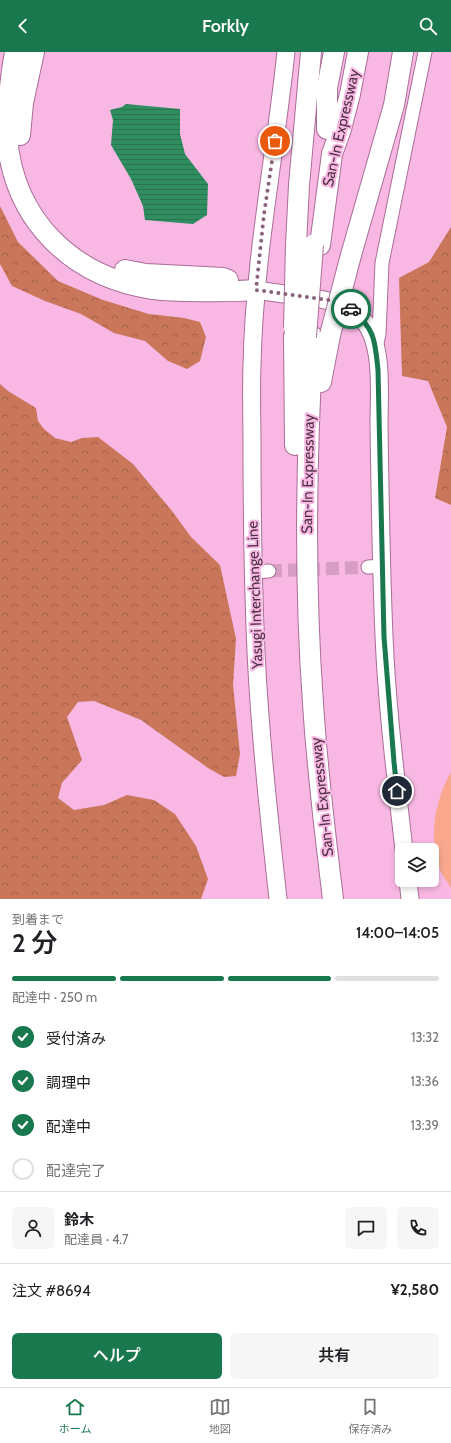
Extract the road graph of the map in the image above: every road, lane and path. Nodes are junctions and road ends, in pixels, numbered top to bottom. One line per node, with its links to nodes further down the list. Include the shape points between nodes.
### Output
1 (15, 52): 13 (highway, via 6,138 11,169 27,207 50,239 77,262 111,279 154,290)
2 (34, 52): 13 (highway, via 23,103 20,139 23,165 36,201 56,228 83,252 116,268 146,274 223,278)
3 (286, 52): 13 (main road, Yasugi Interchange Line)
4 (310, 52): 12 (highway, via 299,185)
5 (334, 52): 11 (highway, via 328,88)
6 (344, 52): 11 (highway, San-In Expressway, via 337,88)
7 (358, 52): 11 (highway, San-In Expressway, via 350,94)
8 (368, 52): 11 (highway, via 363,85)
9 (403, 52): 14 (highway, bridge, via 394,105 351,255)
10 (425, 52): 15 (street, via 382,264)
11 (334, 129): 12 (highway, San-In Expressway)
12 (310, 245): 14 (highway, bridge)
13 (256, 290): 15 (main road, via 329,300 349,308 369,328); 18 (main road, Yasugi Interchange Line, via 252,366 252,531 261,571 256,654)
14 (311, 336): 19 (highway, San-In Expressway, via 296,467 306,718); 20 (highway, San-In Expressway, via 308,587 313,702)
15 (376, 350): 16 (main road, via 379,395 375,566)
16 (403, 843)
17 (409, 887): 21 (main road)
18 (278, 899)
19 (325, 899)
20 (333, 899)
21 (410, 899)

